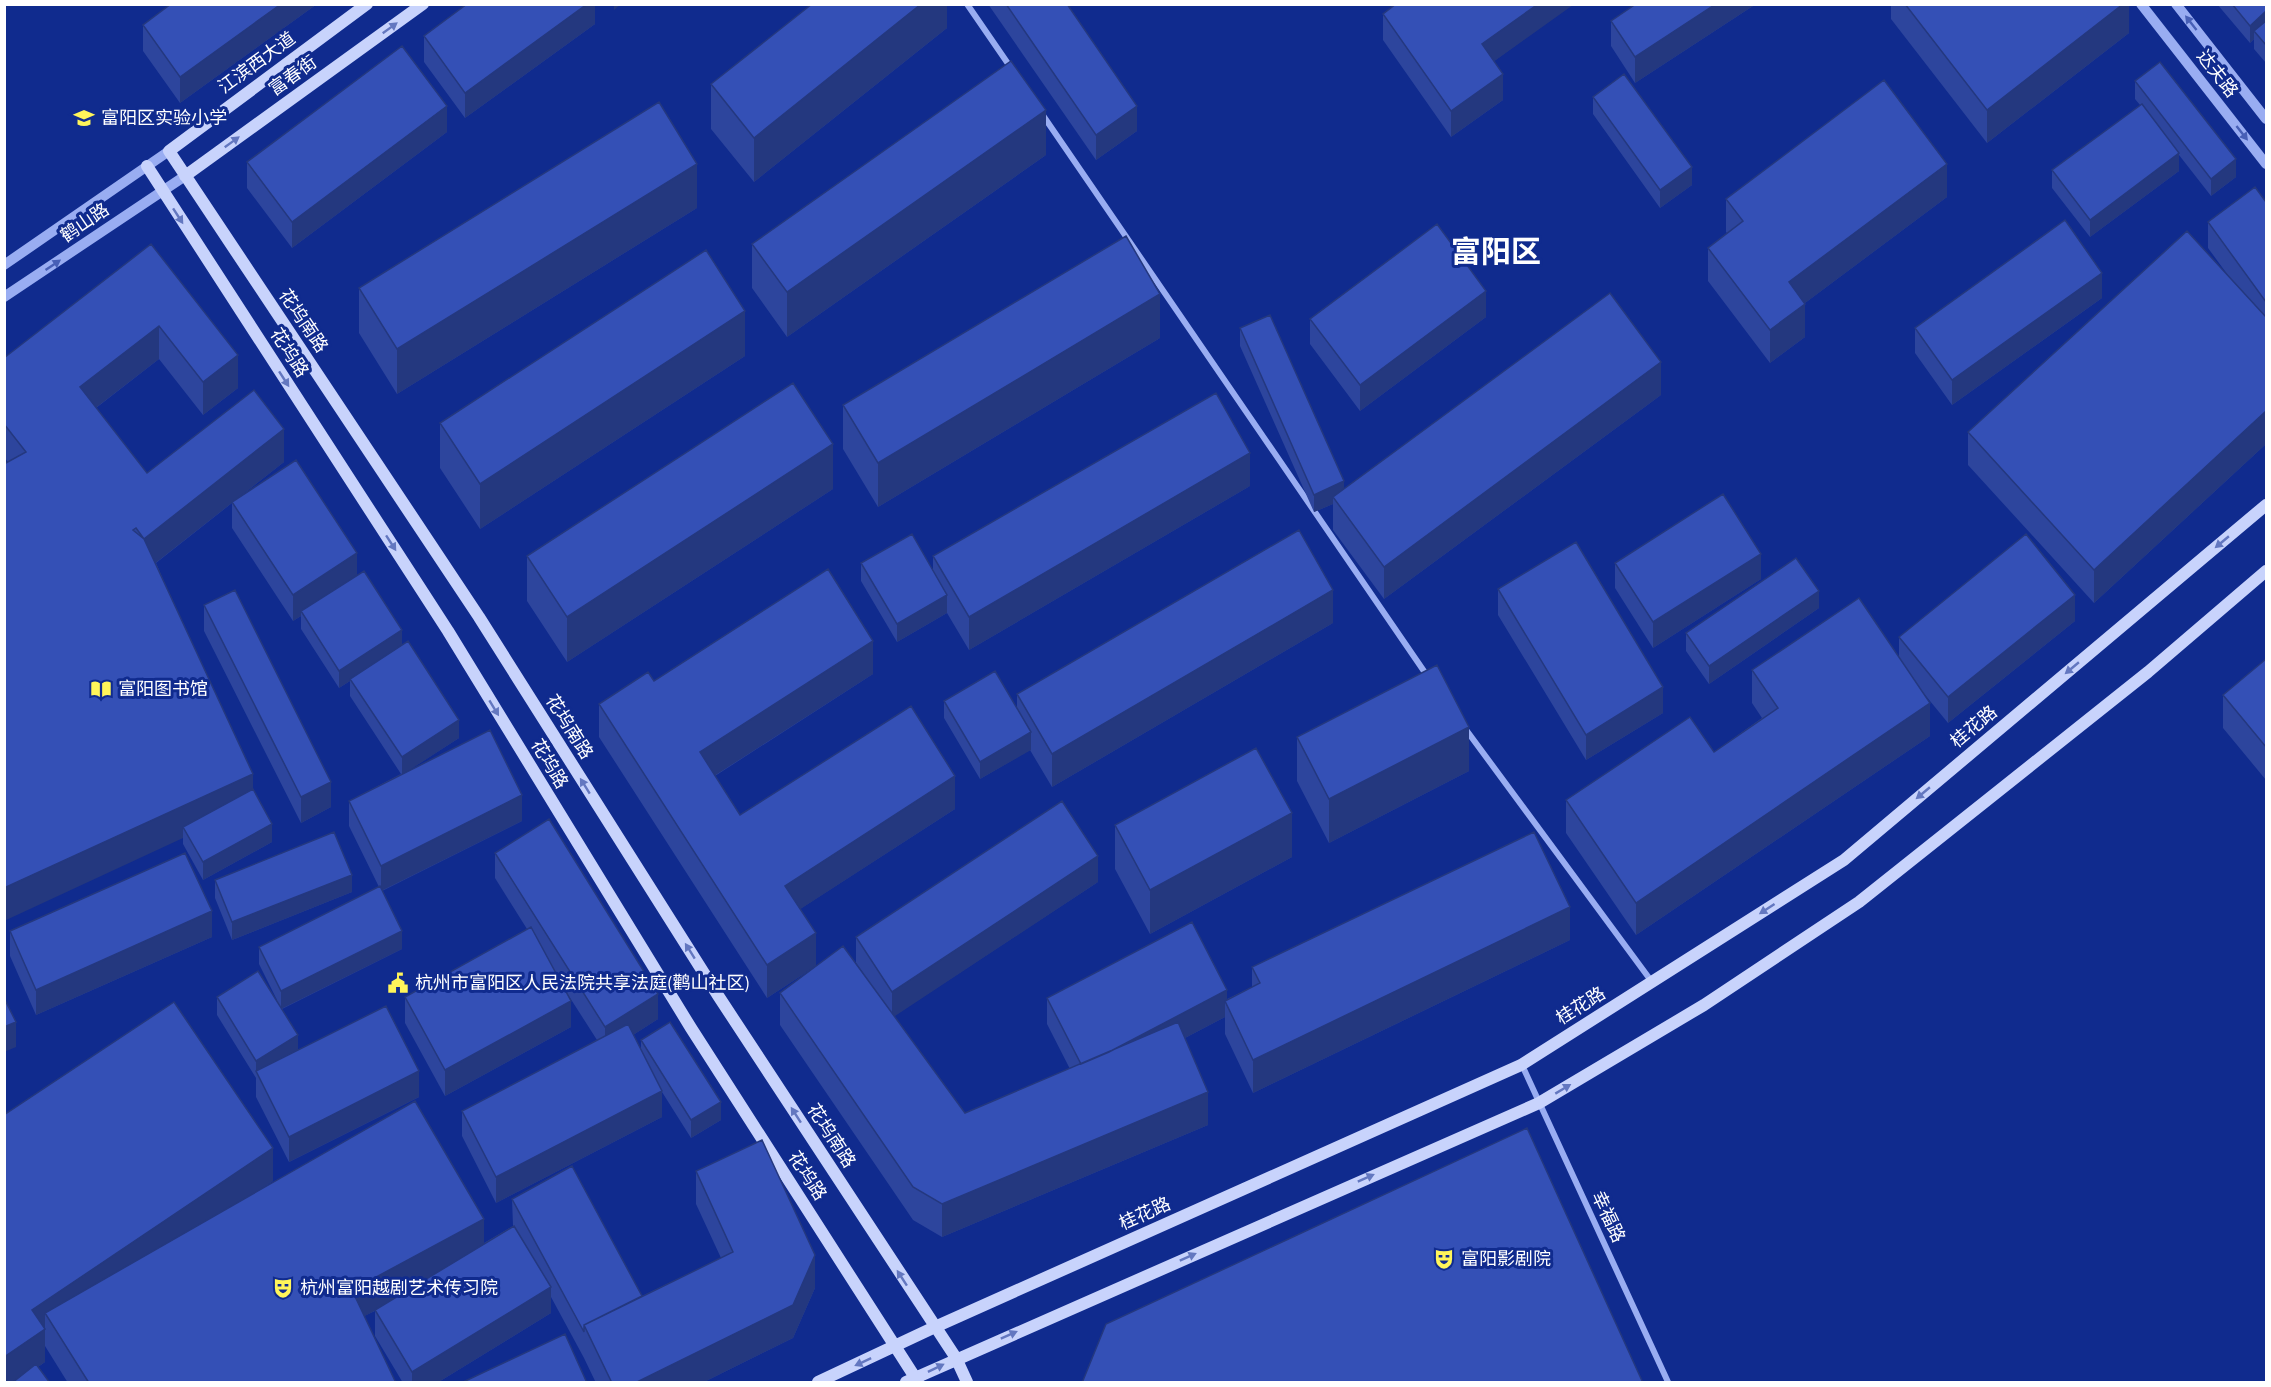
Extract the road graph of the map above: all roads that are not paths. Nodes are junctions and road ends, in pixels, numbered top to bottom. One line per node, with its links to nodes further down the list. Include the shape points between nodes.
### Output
1 (367, 4): 9 (main road, 江滨西大道)
2 (423, 4): 12 (main road, 富春街, one-way to 2)
3 (968, 4): 6 (street)
4 (2141, 4): 10 (street, 达夫路, one-way to 10)
5 (2176, 4): 8 (street, 达夫路, one-way to 5)
6 (1014, 73)
7 (1034, 102): 18 (street)
8 (2266, 119)
9 (169, 151): 11 (street, 鹤山路); 12 (main road, 花坞南路)
10 (2266, 164)
11 (147, 166): 13 (main road, 花坞路); 14 (street, 鹤山路)
12 (184, 176): 13 (street, 鹤山路); 23 (main road, 花坞南路, one-way to 12, via 725,1007 478,617)
13 (162, 191): 15 (street, 鹤山路, one-way to 13); 24 (main road, 花坞路, one-way to 24, via 448,631 685,1018)
14 (4, 265)
15 (4, 297)
16 (2266, 505): 20 (main road, 桂花路, one-way to 20, via 1844,860)
17 (2266, 571): 22 (main road, one-way to 17, via 1704,1005 1859,902 2148,672)
18 (1435, 686)
19 (1462, 723): 20 (street)
20 (1653, 982): 21 (main road, 桂花路)
21 (1521, 1065): 22 (street, 幸福路); 23 (main road, 桂花路)
22 (1539, 1103): 25 (main road, one-way to 22); 29 (street, 幸福路)
23 (935, 1327): 24 (main road, 桂花路); 25 (main road)
24 (895, 1347): 26 (main road, 花坞路); 27 (main road, 桂花路, one-way to 27)
25 (956, 1358): 26 (main road, one-way to 25); 28 (main road)
26 (913, 1381)
27 (818, 1383)
28 (967, 1383)
29 (1668, 1383)

